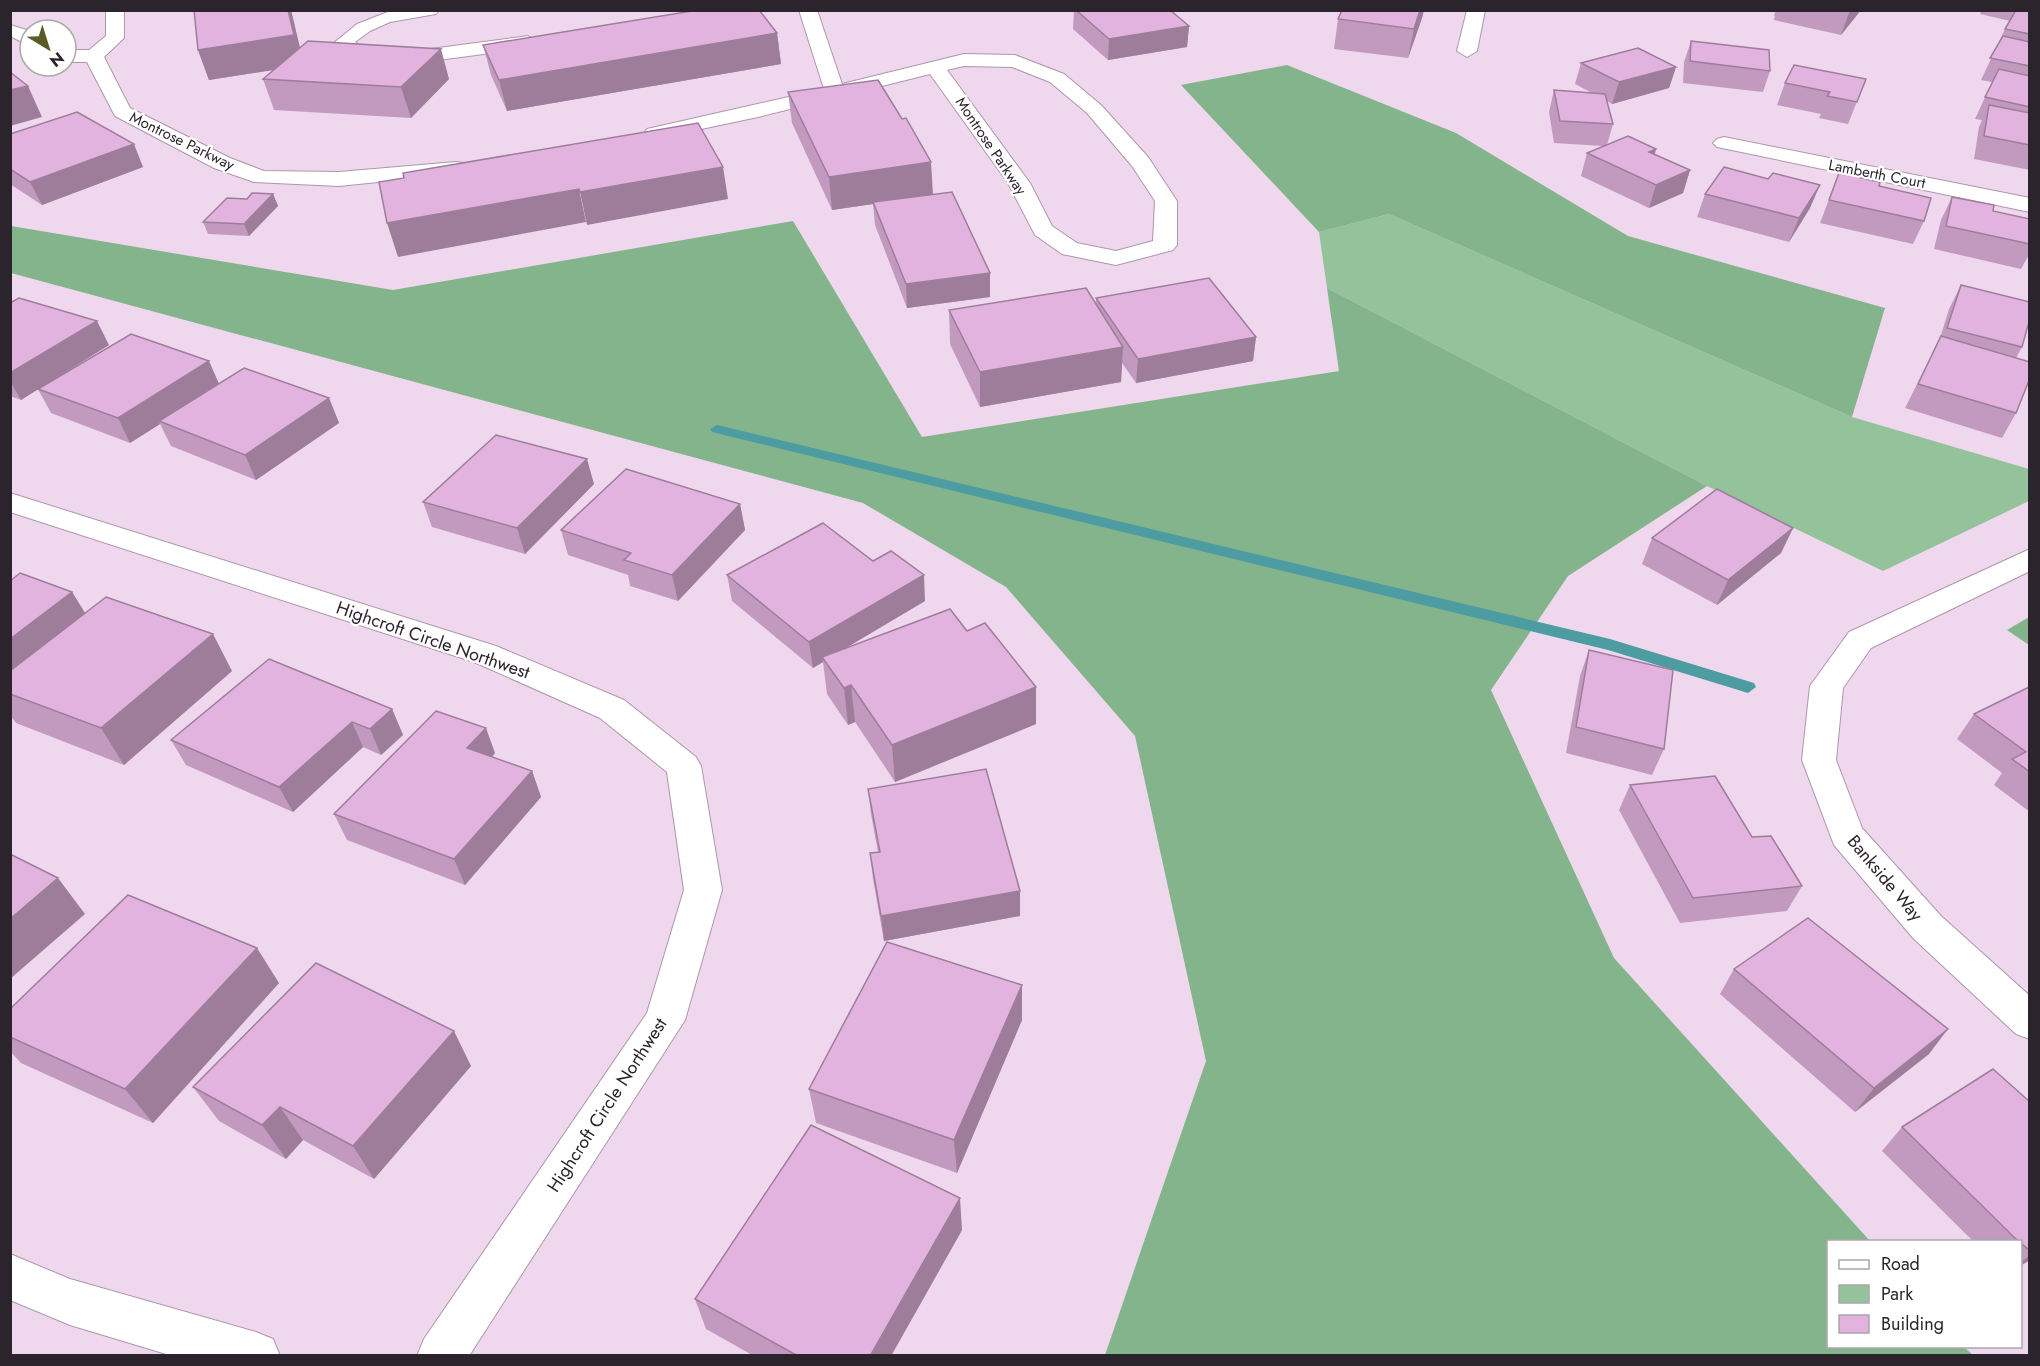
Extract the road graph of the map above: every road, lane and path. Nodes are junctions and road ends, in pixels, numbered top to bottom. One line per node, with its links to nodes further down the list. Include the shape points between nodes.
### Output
1 (115, 10): 8 (street, via 115,38)
2 (430, 10): 5 (street, via 390,15 359,28 344,42 362,57 408,58)
3 (808, 10): 10 (street)
4 (1476, 10): 6 (street)
5 (550, 39)
6 (1467, 51)
7 (78, 56): 8 (street)
8 (94, 56): 13 (street, Montrose Parkway, via 122,112 222,163 262,177 339,179)
9 (935, 67): 9 (street, Montrose Parkway, via 1019,183 1043,230 1070,249 1116,258 1165,245 1166,201 1140,162 1094,109 1057,78 1015,62 964,60); 10 (street, Montrose Parkway)
10 (835, 92): 11 (street, Montrose Parkway)
11 (629, 138)
12 (1724, 143): 14 (street, Lamberth Court)
13 (473, 166)
14 (2030, 205)
15 (10, 502): 20 (street, Highcroft Circle Northwest, via 485,654 612,709 684,766 703,890 665,1020)
16 (2030, 559): 17 (street, Bankside Way, via 1860,640 1827,686 1819,760 1847,835 1927,927)
17 (2030, 1022)
18 (10, 1277): 19 (street, via 70,1302)
19 (256, 1356)
20 (441, 1356)

